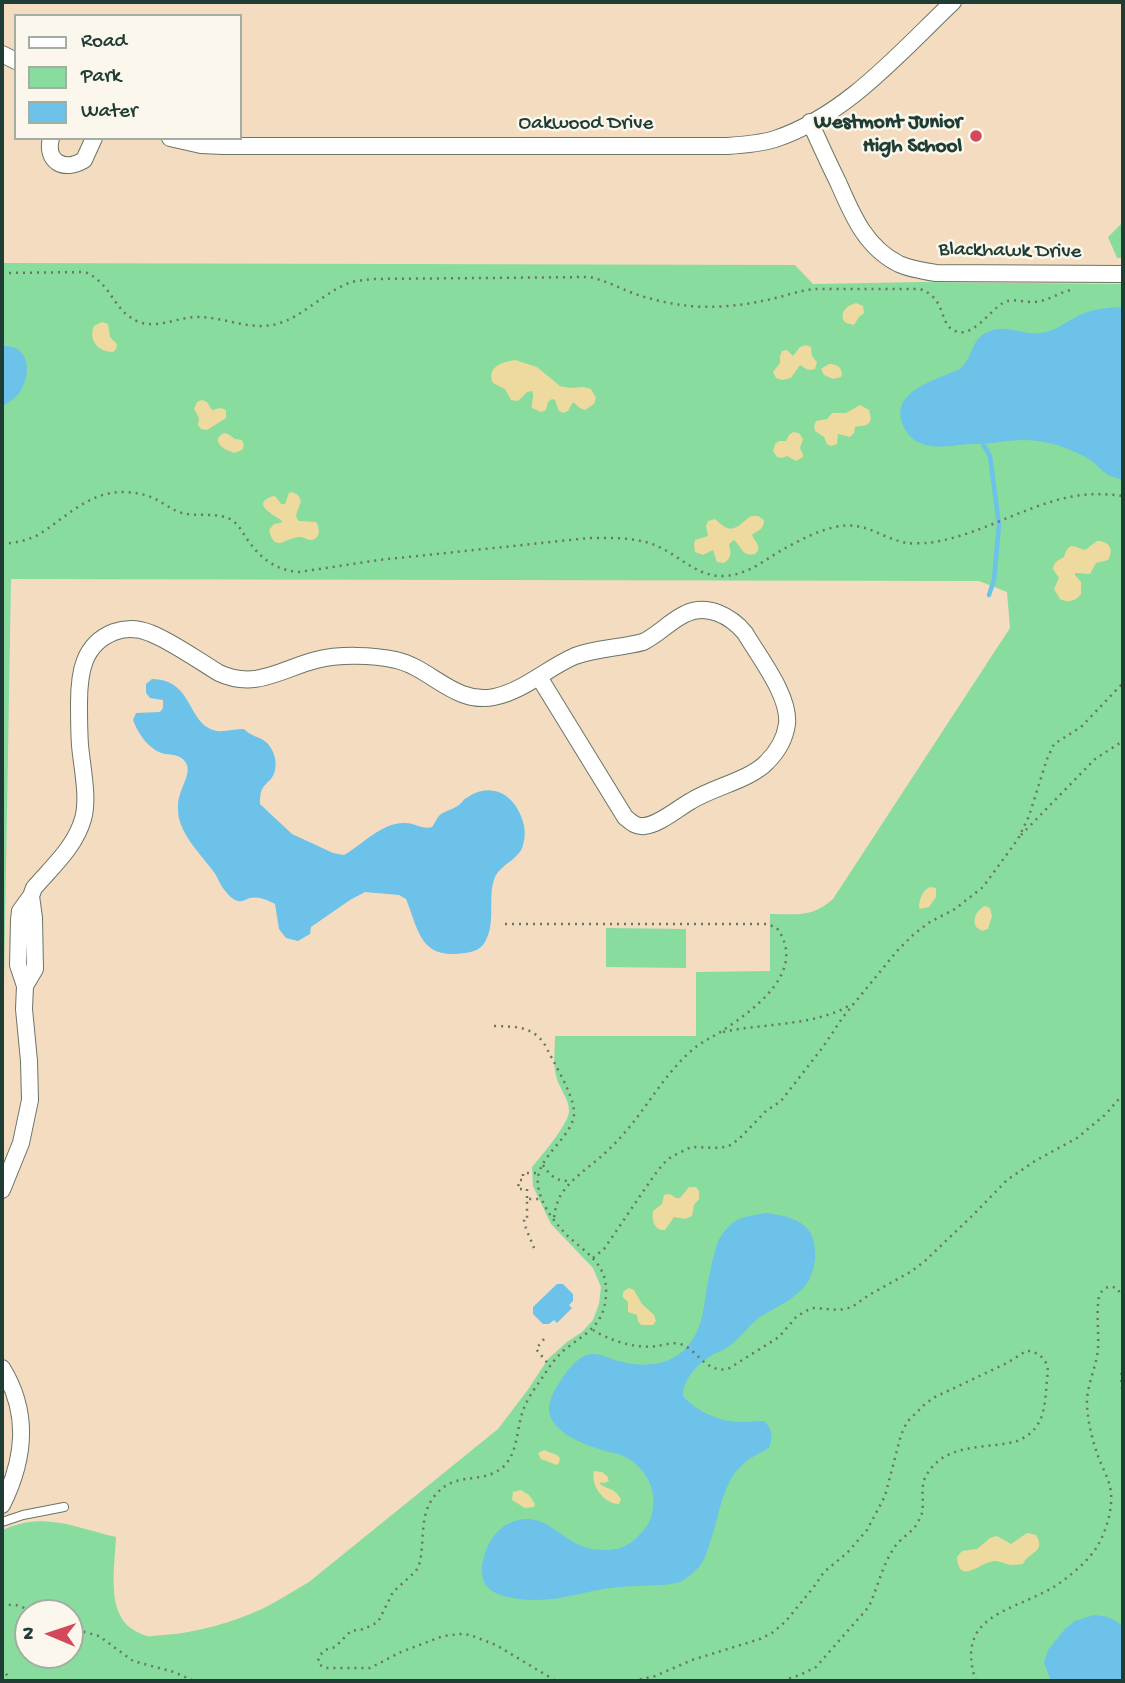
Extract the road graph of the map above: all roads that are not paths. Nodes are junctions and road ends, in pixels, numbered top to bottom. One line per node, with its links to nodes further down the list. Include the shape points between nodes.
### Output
1 (953, 2): 2 (street, Oakwood Drive, via 864,85)
2 (810, 122): 5 (street, Oakwood Drive, via 774,139 727,146 223,146); 6 (street, Blackhawk Drive, via 863,234 898,264 936,273)
3 (51, 140): 4 (street, via 52,158 63,166 84,160)
4 (93, 140)
5 (179, 140)
6 (1123, 274)
7 (539, 677): 7 (street, via 625,817 639,826 653,824 756,771 785,735 787,711 779,690 738,625 713,611 692,611 653,638 579,655); 8 (street, via 504,694 471,698 412,665 366,656 319,659 250,681 229,678 149,632 126,629 98,641 85,658 80,676 84,817 75,839 30,896 35,969 25,986 24,1009 30,1100 21,1143)
8 (2, 1189)
9 (2, 1368): 10 (street, via 19,1406 21,1445)
10 (2, 1505)
11 (64, 1507): 12 (lane)
12 (2, 1522)

